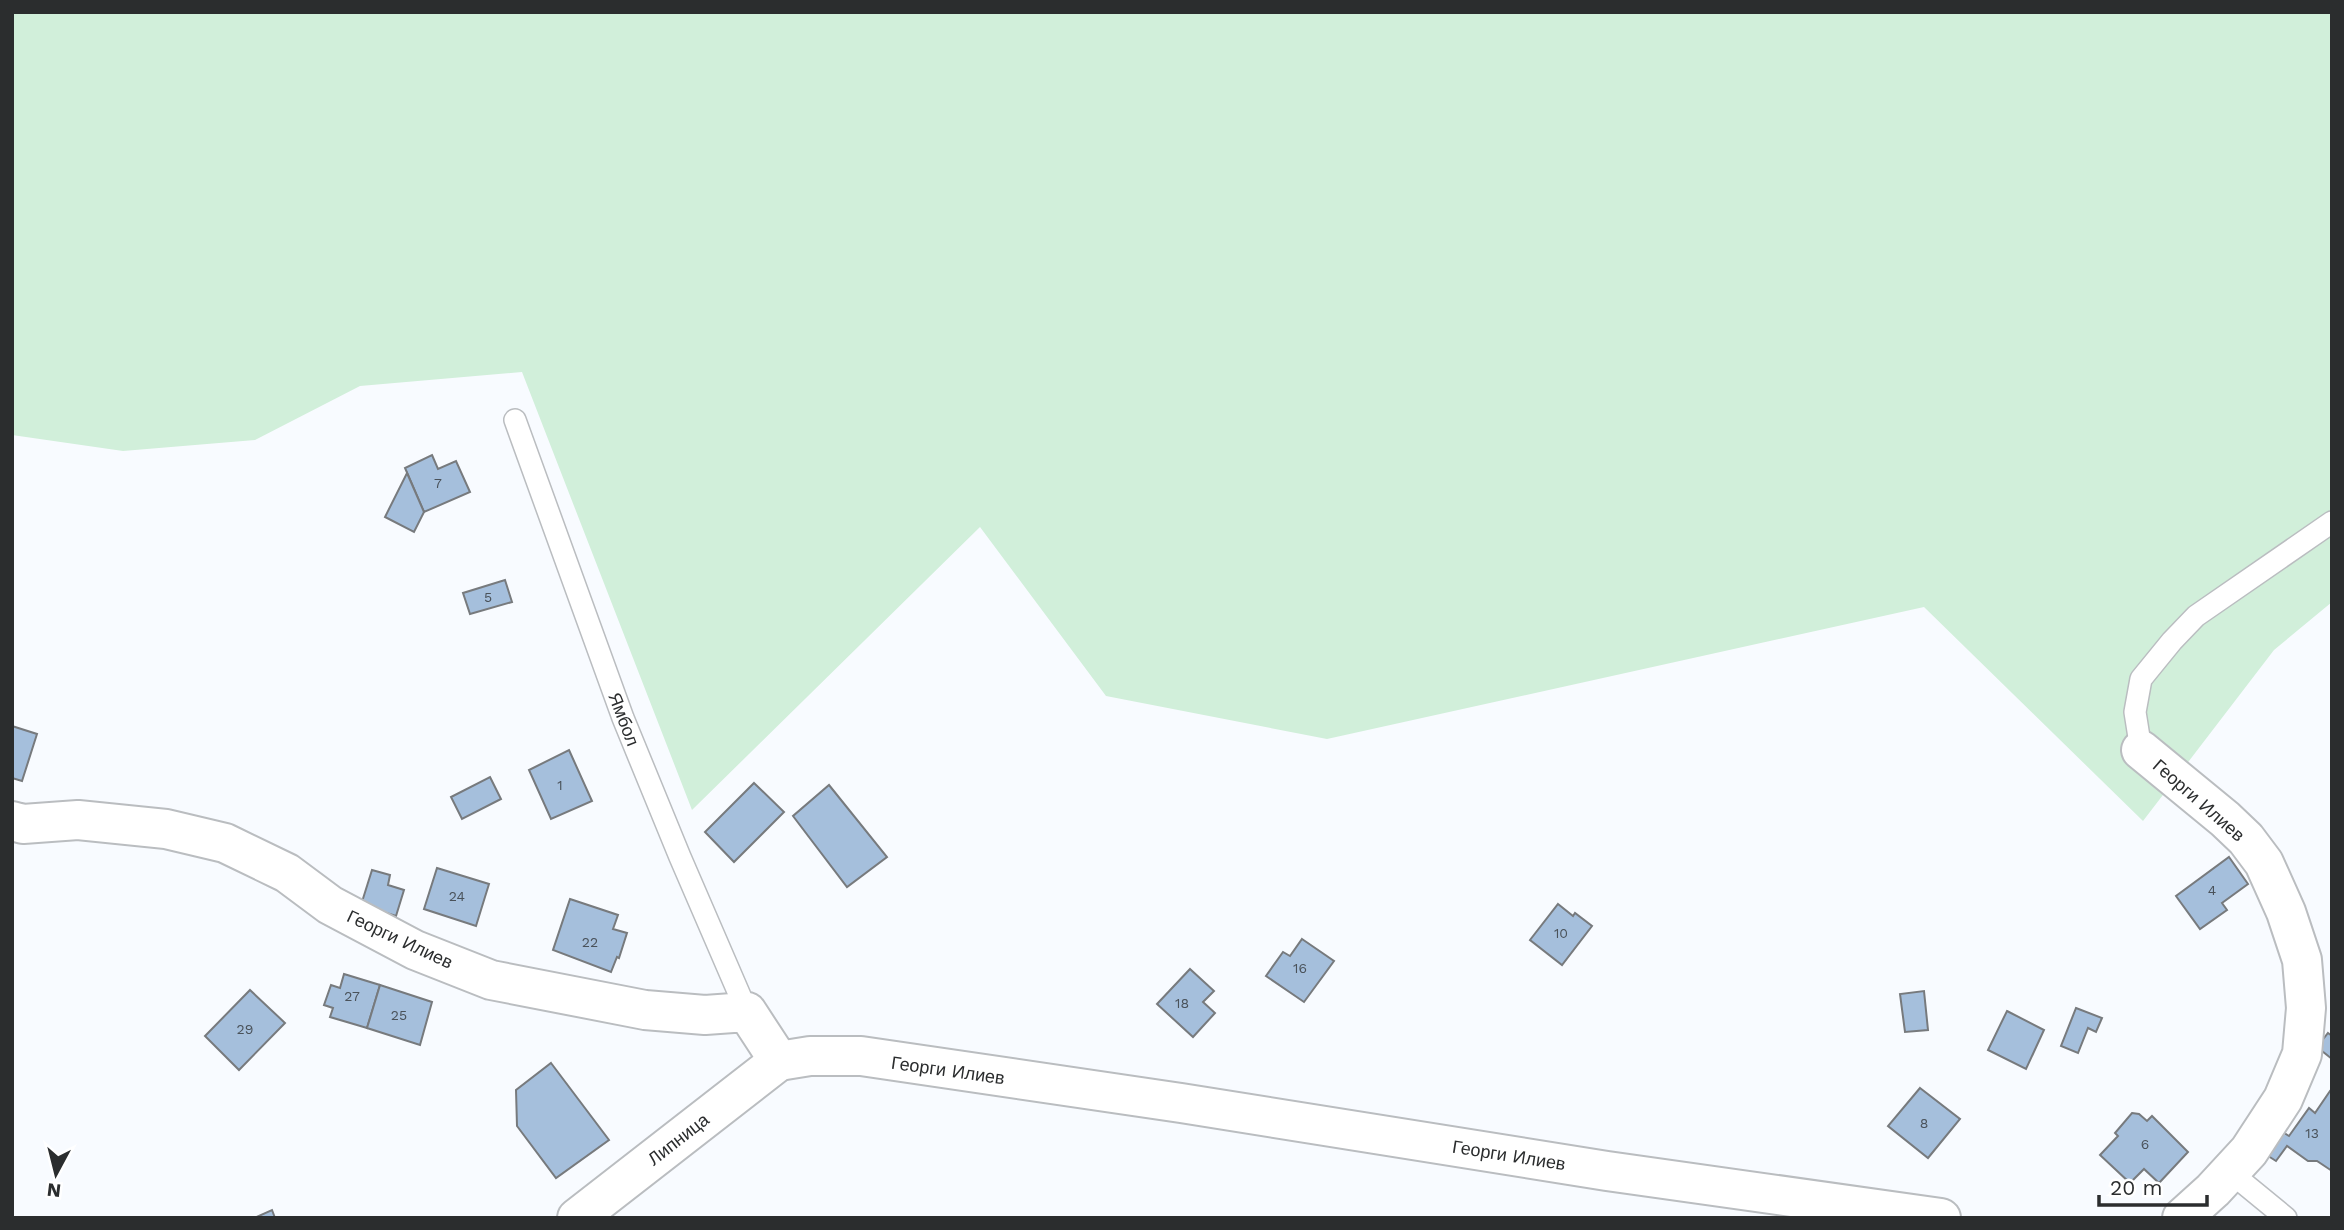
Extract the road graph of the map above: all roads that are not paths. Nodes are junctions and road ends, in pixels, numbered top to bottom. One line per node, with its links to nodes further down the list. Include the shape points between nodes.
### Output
1 (515, 420): 5 (lane, Ямбол, via 623,718)
2 (2332, 522): 3 (lane, via 2196,616 2172,640 2141,678 2135,712)
3 (2141, 750): 7 (street, Георги Илиев, via 2246,839 2264,863 2302,960 2306,1008 2302,1054 2283,1099)
4 (16, 829): 5 (street, Георги Илиев, via 78,820 166,829 225,843 287,873 330,905 415,950 491,979 645,1010 705,1015)
5 (747, 1012): 6 (street)
6 (779, 1061): 8 (street, Липница); 9 (street, Георги Илиев, via 861,1056)
7 (2230, 1172): 10 (street, Георги Илиев); 11 (lane)
8 (577, 1218)
9 (1941, 1218)
10 (2182, 1218)
11 (2286, 1218)

